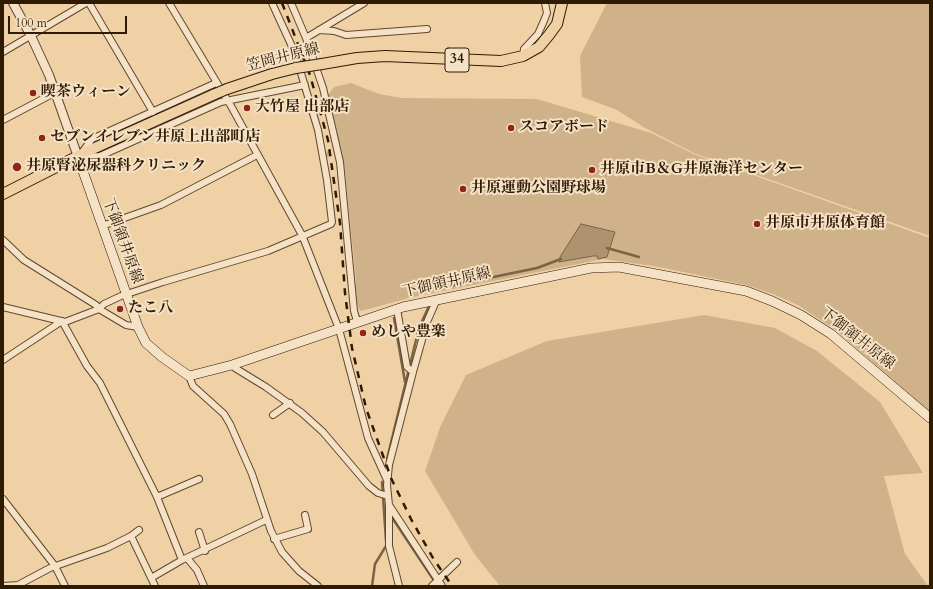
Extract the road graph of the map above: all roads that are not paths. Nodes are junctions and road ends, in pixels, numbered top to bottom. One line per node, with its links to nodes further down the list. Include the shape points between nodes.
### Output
1 (13, 3): 11 (street)
2 (88, 3): 11 (street); 19 (street)
3 (169, 3): 15 (street)
4 (272, 3): 16 (street, via 295,53)
5 (291, 3): 12 (street)
6 (364, 3): 10 (street)
7 (545, 3): 14 (street, via 547,13 543,23 538,34 524,49)
8 (562, 3): 14 (main road, 笠岡井原線 / 34, via 557,24 549,35 539,47)
9 (427, 29): 10 (street, via 346,35)
10 (319, 30): 12 (street)
11 (31, 36): 13 (street); 17 (street)
12 (306, 38): 32 (street, via 323,88 336,152)
13 (3, 52)
14 (523, 56): 22 (main road, 笠岡井原線 / 34, bridge, via 501,61 385,56 296,68 226,89)
15 (216, 83): 18 (street); 19 (street)
16 (305, 85): 18 (street); 25 (street, via 324,155 332,223)
17 (56, 92): 20 (street); 22 (street)
18 (228, 101): 21 (street); 22 (street, via 100,156)
19 (153, 112): 22 (street, via 92,139)
20 (3, 120)
21 (257, 155): 24 (street, via 161,205); 25 (street)
22 (78, 157): 23 (main road, 笠岡井原線 / 34); 24 (main road, 下御領井原線)
23 (3, 194)
24 (102, 226): 27 (main road, 下御領井原線)
25 (302, 235): 27 (street, via 268,251); 35 (street)
26 (3, 240): 30 (street, via 24,260)
27 (127, 294): 30 (street, via 107,302); 34 (main road, 下御領井原線)
28 (438, 299): 31 (main road, 下御領井原線); 38 (street, via 426,322); 42 (main road, 下御領井原線, via 606,266 746,291 801,315 827,331)
29 (3, 307): 33 (street, via 52,317)
30 (99, 309): 33 (street); 34 (street, via 126,325)
31 (397, 309): 32 (main road, 下御領井原線); 38 (street)
32 (357, 321): 35 (main road, 下御領井原線)
33 (62, 322): 36 (street); 46 (street, via 87,366 100,383)
34 (138, 327): 39 (main road, 下御領井原線, via 149,346)
35 (339, 329): 37 (main road, 下御領井原線); 44 (street, via 368,438)
36 (3, 360)
37 (232, 365): 39 (main road, 下御領井原線); 40 (street)
38 (411, 370): 44 (street)
39 (189, 376): 50 (street, via 193,386 224,414 230,424 252,474)
40 (290, 403): 41 (street); 45 (street, via 323,432 369,486)
41 (273, 415)
42 (930, 418)
43 (199, 479): 46 (street)
44 (387, 480): 45 (street)
45 (385, 495): 48 (street)
46 (157, 497): 56 (street)
47 (3, 499): 58 (street)
48 (389, 505): 60 (street); 67 (street, via 389,546)
49 (305, 515): 54 (street, via 308,529)
50 (266, 520): 54 (street); 55 (street)
51 (139, 530): 53 (street)
52 (199, 532): 55 (street)
53 (131, 536): 58 (street, via 107,548); 59 (street)
54 (274, 539): 66 (street, via 286,558)
55 (204, 550): 56 (street)
56 (185, 559): 59 (street); 65 (street, via 197,570)
57 (457, 562): 60 (street)
58 (55, 566): 62 (street); 63 (street)
59 (151, 578): 64 (street)
60 (438, 580): 68 (street); 69 (street)
61 (3, 586): 62 (street)
62 (18, 586)
63 (65, 586)
64 (155, 586)
65 (204, 586)
66 (318, 586)
67 (398, 586)
68 (432, 586)
69 (442, 586)

